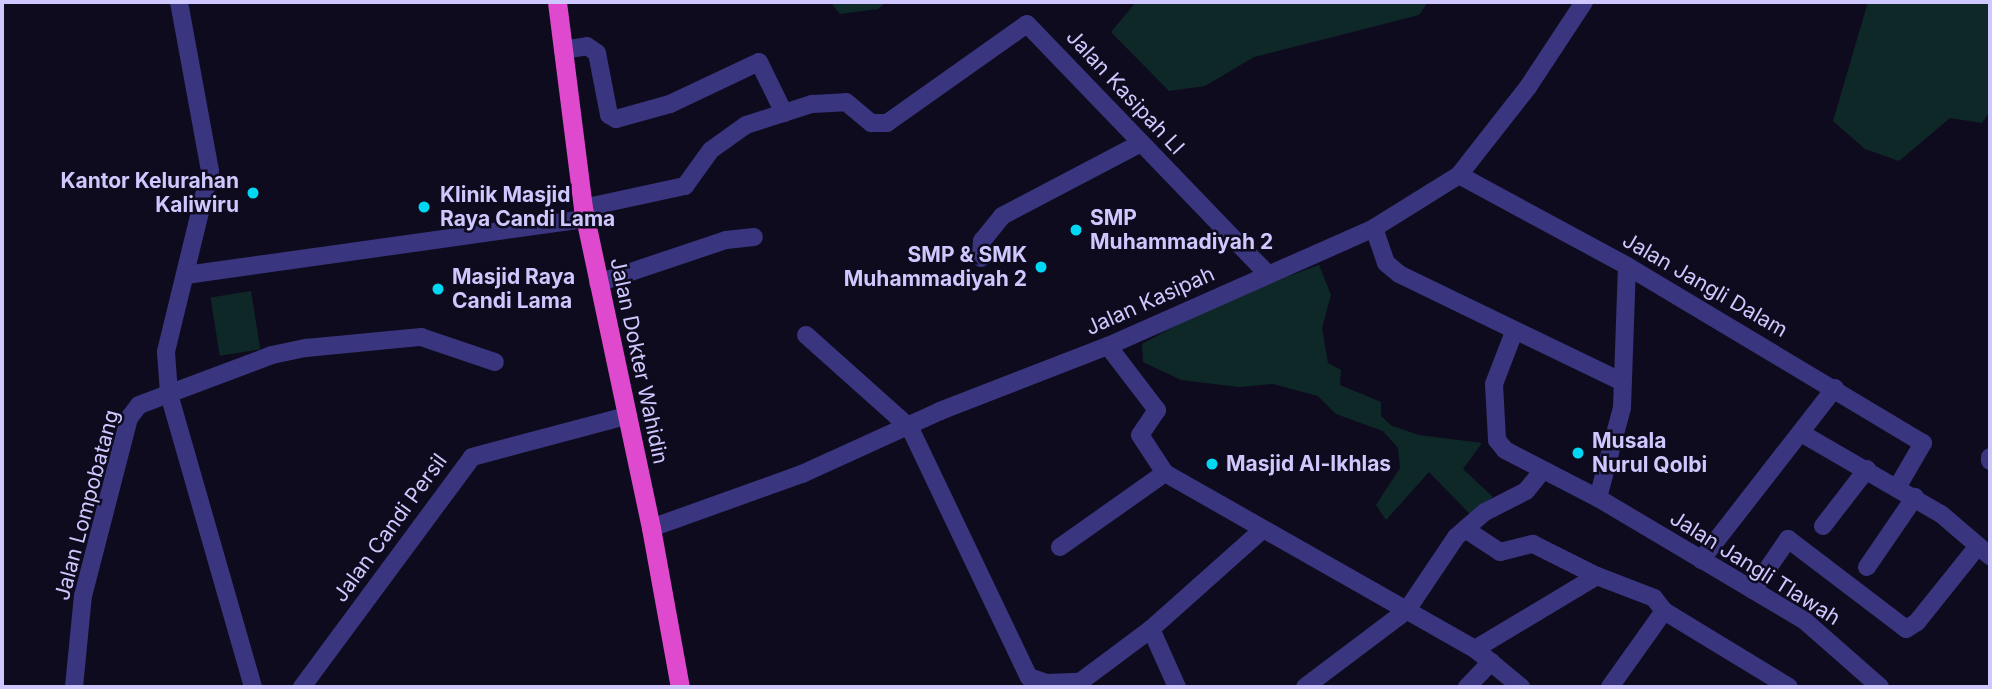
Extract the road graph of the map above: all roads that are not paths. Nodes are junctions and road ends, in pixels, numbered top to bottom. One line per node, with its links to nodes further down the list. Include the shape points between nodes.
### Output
1 (179, 2): 14 (street, via 210,161)
2 (557, 2): 4 (highway, Jalan Dokter Wahidin)
3 (1584, 2): 7 (street, Jalan Kasipah, via 1528,87)
4 (564, 50): 5 (street, via 587,46 597,53 609,115 616,119 670,104 759,62); 8 (highway, Jalan Dokter Wahidin)
5 (784, 113): 6 (street, Jalan Kasipah Ll, via 838,101 846,102 871,123 887,122 1027,24); 8 (street, Jalan Kasipah Ll, via 747,125 711,150 685,186)
6 (1141, 143): 11 (street, via 1002,216 982,242); 13 (street, Jalan Kasipah Ll)
7 (1459, 175): 9 (street, Jalan Kasipah); 12 (street, Jalan Jangli Dalam)
8 (584, 214): 14 (street); 15 (highway, Jalan Dokter Wahidin)
9 (1374, 228): 13 (street, Jalan Kasipah); 16 (street, via 1380,251 1392,270)
10 (754, 237): 15 (street, via 726,240)
11 (981, 258)
12 (1628, 266): 20 (street); 21 (street, Jalan Jangli Dalam)
13 (1268, 274): 18 (street, Jalan Kasipah)
14 (186, 275): 22 (street, via 166,352)
15 (598, 283): 23 (highway, Jalan Dokter Wahidin)
16 (1514, 332): 20 (street); 27 (street, Jalan Jangli Tlawah, via 1494,384 1497,440 1505,450)
17 (806, 335): 24 (street)
18 (1108, 346): 24 (street, Jalan Kasipah, via 940,411); 28 (street, via 1157,411 1140,435)
19 (495, 362): 22 (street, Jalan Lompobatang, via 421,337 306,348 272,355)
20 (1622, 382): 31 (street, via 1615,443)
21 (1835, 388): 25 (street); 29 (street, Jalan Jangli Dalam, via 1923,443)
22 (169, 394): 48 (street, Jalan Lompobatang, via 139,405 130,418 83,596); 49 (street)
23 (626, 415): 33 (highway, Jalan Dokter Wahidin); 50 (street, Jalan Candi Persil, via 472,457)
24 (910, 428): 33 (street, Jalan Kasipah, via 802,474); 47 (street, via 1029,677)
25 (1801, 433): 26 (street); 38 (street)
26 (1867, 469): 29 (street); 32 (street)
27 (1542, 471): 31 (street, Jalan Jangli Tlawah); 35 (street, via 1526,491 1493,507)
28 (1165, 473): 34 (street); 36 (street)
29 (1898, 486): 30 (street)
30 (1915, 497): 37 (street, via 1956,525); 39 (street)
31 (1598, 498): 38 (street, Jalan Jangli Tlawah)
32 (1823, 526)
33 (651, 528): 51 (highway, Jalan Dokter Wahidin)
34 (1262, 530): 42 (street); 44 (street)
35 (1465, 530): 40 (street, via 1500,552 1533,544); 42 (street, via 1431,568)
36 (1060, 547)
37 (1984, 552): 41 (street, via 1906,629 1788,539)
38 (1701, 560): 41 (street, Jalan Jangli Tlawah)
39 (1867, 567)
40 (1597, 576): 43 (street, via 1654,598); 45 (street)
41 (1753, 590): 58 (street, Jalan Jangli Tlawah, via 1826,636)
42 (1407, 610): 45 (street); 53 (street)
43 (1664, 611): 56 (street); 57 (street)
44 (1151, 629): 47 (street); 52 (street)
45 (1475, 649): 46 (street)
46 (1491, 662): 54 (street); 55 (street)
47 (1078, 685)
48 (74, 687)
49 (253, 687)
50 (302, 687)
51 (680, 687)
52 (1177, 687)
53 (1305, 687)
54 (1467, 687)
55 (1521, 687)
56 (1610, 687)
57 (1789, 687)
58 (1880, 687)

